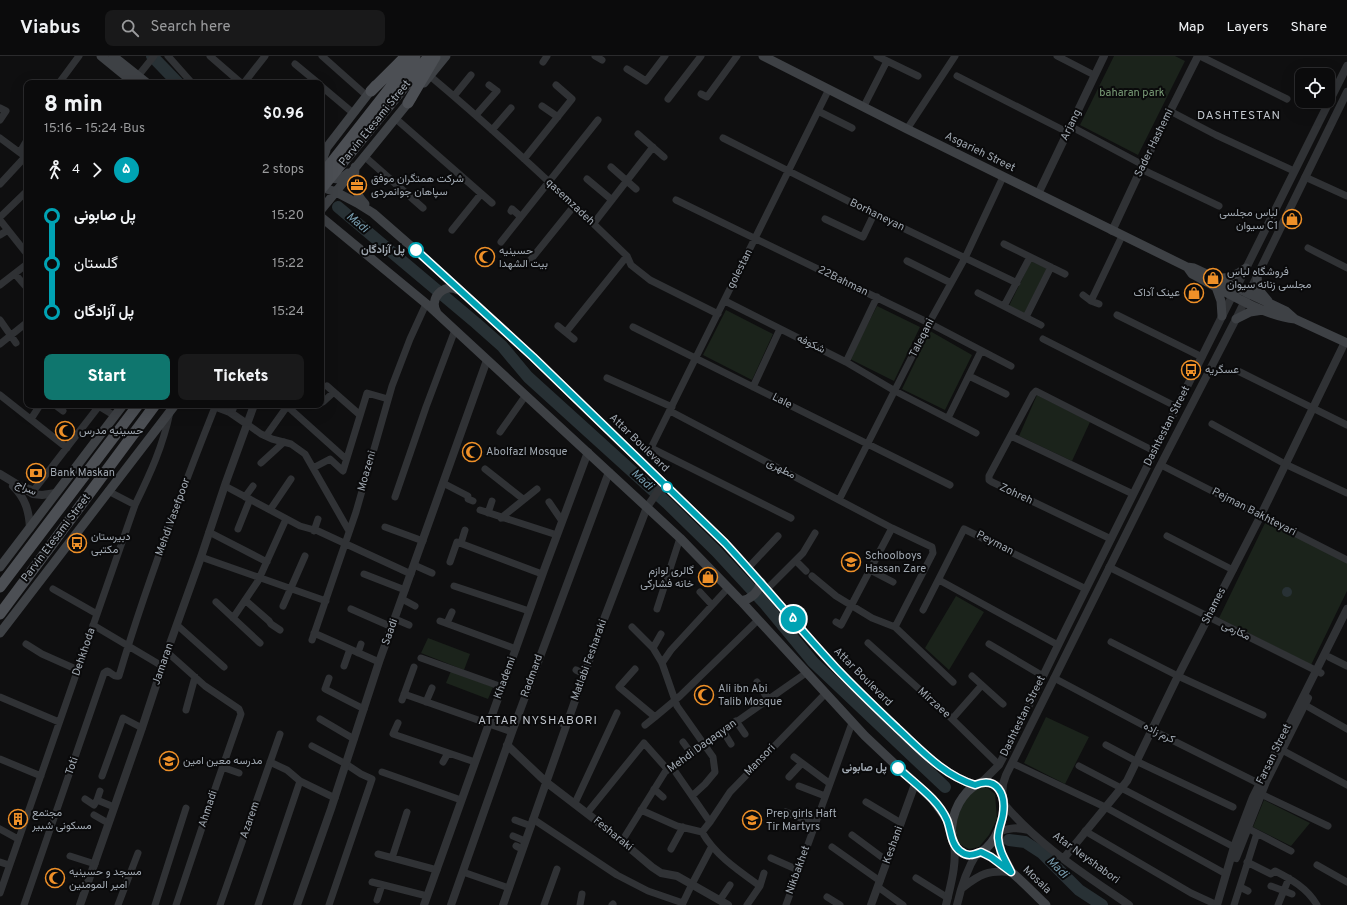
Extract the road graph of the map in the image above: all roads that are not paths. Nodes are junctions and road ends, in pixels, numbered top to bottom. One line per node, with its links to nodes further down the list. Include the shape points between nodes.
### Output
1 (79, 56): 37 (street)
2 (101, 56): 36 (main road)
3 (113, 56): 36 (main road)
4 (168, 56): 38 (street)
5 (210, 56): 39 (street)
6 (265, 56): 40 (street)
7 (322, 56): 47 (street)
8 (398, 56): 47 (main road)
9 (406, 56): 47 (main road)
10 (415, 56): 35 (main road, Parvin Etesami Street)
11 (428, 56): 35 (main road, Parvin Etesami Street)
12 (436, 56): 52 (main road)
13 (446, 56): 32 (main road)
14 (595, 56): 25 (street)
15 (665, 56): 29 (street, via 646,81)
16 (701, 56): 50 (street)
17 (737, 56): 48 (street, via 707,97)
18 (763, 56): 45 (main road, Asgarieh Street)
19 (877, 56): 26 (street)
20 (955, 56): 66 (street)
21 (1057, 56): 31 (street)
22 (1104, 56): 31 (street, Arjang)
23 (1199, 56): 51 (street); 58 (street, Sader Hashemi)
24 (150, 58): 36 (street)
25 (602, 60)
26 (887, 61): 33 (street); 54 (street)
27 (295, 64): 41 (street)
28 (1347, 66): 86 (street, Dashtestan Street)
29 (627, 69)
30 (470, 75): 49 (street)
31 (1094, 75): 67 (street, Arjang)
32 (430, 76): 49 (street, qasemzadeh); 52 (main road)
33 (918, 76)
34 (957, 76): 67 (street)
35 (405, 77): 87 (main road, Parvin Etesami Street); 94 (main road, Parvin Etesami Street)
36 (136, 79)
37 (61, 80)
38 (189, 80)
39 (238, 80)
40 (245, 80)
41 (314, 80)
42 (489, 85): 60 (street, via 497,91)
43 (556, 85): 61 (street, via 572,99)
44 (324, 89): 59 (street)
45 (829, 89): 54 (main road, Asgarieh Street); 57 (street, golestan)
46 (1347, 92): 89 (street, Dashtestan Street)
47 (369, 94): 59 (main road)
48 (701, 94)
49 (454, 96): 60 (street, qasemzadeh)
50 (668, 99)
51 (1287, 99)
52 (408, 103): 62 (main road)
53 (542, 106): 61 (street)
54 (864, 106): 66 (main road, Asgarieh Street)
55 (0, 108): 63 (street, via 6,111)
56 (511, 108): 68 (street)
57 (818, 111): 65 (street); 85 (street, golestan)
58 (1170, 112): 83 (street, Sader Hashemi); 86 (street)
59 (353, 113): 72 (main road)
60 (476, 115): 68 (street, qasemzadeh)
61 (558, 117): 80 (street)
62 (395, 118): 78 (main road); 99 (street)
63 (0, 120)
64 (598, 120): 91 (street)
65 (852, 128)
66 (907, 129): 88 (main road, Asgarieh Street)
67 (1068, 129): 83 (street); 100 (street, Arjang)
68 (492, 130): 80 (street, qasemzadeh)
69 (638, 134): 73 (street)
70 (0, 138): 77 (street)
71 (723, 138): 85 (street, Borhaneyan)
72 (330, 144): 74 (main road); 75 (main road); 76 (main road)
73 (653, 147): 79 (street); 92 (street)
74 (324, 148)
75 (324, 151)
76 (324, 154)
77 (24, 156): 93 (street)
78 (364, 156): 81 (main road); 108 (street)
79 (664, 157)
80 (524, 159): 91 (street, qasemzadeh)
81 (355, 167): 84 (main road, via 344,177 335,179); 97 (main road); 110 (main road, via 355,190)
82 (611, 167): 92 (street)
83 (1142, 167): 107 (street); 121 (street, Sader Hashemi)
84 (324, 171)
85 (789, 171): 111 (street, Borhaneyan); 125 (street, golestan)
86 (1294, 171): 137 (street, Dashtestan Street)
87 (324, 172)
88 (1003, 176): 100 (main road, Asgarieh Street); 132 (street, Taleqani)
89 (1305, 177): 101 (street); 141 (street, Dashtestan Street)
90 (587, 179): 102 (street)
91 (548, 181): 106 (street, qasemzadeh); 112 (street)
92 (626, 182): 96 (street); 102 (street)
93 (0, 184)
94 (324, 184)
95 (324, 189): 97 (main road, Attar Boulevard)
96 (636, 189)
97 (336, 192): 105 (main road); 110 (main road, Attar Boulevard)
98 (24, 194): 113 (street)
99 (481, 194): 104 (street); 120 (street)
100 (1038, 194): 121 (main road, Asgarieh Street)
101 (1347, 196)
102 (612, 200): 117 (street)
103 (676, 200): 125 (street, 22Bahman)
104 (492, 202)
105 (324, 206)
106 (574, 206): 117 (street, qasemzadeh); 134 (street)
107 (1219, 206)
108 (423, 208)
109 (511, 211): 112 (street)
110 (373, 213): 147 (main road, Attar Boulevard)
111 (874, 214): 114 (street, via 863,237); 132 (street, Borhaneyan)
112 (520, 216): 126 (street)
113 (0, 217)
114 (826, 219)
115 (0, 220): 119 (street)
116 (324, 220): 123 (main road)
117 (594, 223): 130 (street, qasemzadeh)
118 (324, 228): 123 (main road)
119 (8, 230): 122 (street); 129 (street)
120 (452, 230)
121 (1112, 231): 124 (main road, Asgarieh Street)
122 (0, 235)
123 (342, 235): 155 (main road)
124 (1122, 236): 142 (main road, Asgarieh Street, via 1194,268); 154 (street)
125 (756, 239): 151 (street, 22Bahman); 153 (street, golestan)
126 (501, 242)
127 (1004, 244): 131 (street)
128 (1308, 248): 138 (street)
129 (24, 250)
130 (627, 256): 159 (street, qasemzadeh, via 631,265 650,280); 172 (street)
131 (1030, 257): 136 (street); 144 (street)
132 (965, 258): 143 (street, Taleqani); 144 (street, Borhaneyan)
133 (907, 261): 143 (street)
134 (528, 263)
135 (24, 266): 139 (street)
136 (1051, 267): 140 (street); 162 (street)
137 (1246, 268): 142 (main road); 148 (street, Dashtestan Street)
138 (1347, 268)
139 (15, 274): 145 (street); 146 (street)
140 (1065, 274)
141 (1257, 275): 152 (street, Dashtestan Street); 158 (main road, via 1258,289)
142 (1216, 282): 148 (main road, Asgarieh Street); 161 (main road)
143 (951, 283): 165 (street, Taleqani)
144 (1017, 283): 157 (street)
145 (24, 284)
146 (0, 285)
147 (461, 291): 155 (main road, via 454,288 441,290); 242 (main road, Attar Boulevard, via 533,357)
148 (1235, 292): 152 (main road, Asgarieh Street); 161 (street, Dashtestan Street)
149 (978, 293): 157 (street)
150 (1082, 295): 154 (street)
151 (877, 297): 165 (street, 22Bahman); 183 (street)
152 (1246, 297): 158 (main road, Asgarieh Street); 163 (street, Dashtestan Street)
153 (725, 301): 159 (street, golestan); 170 (street, شکوفه)
154 (1091, 301): 156 (street)
155 (430, 303): 171 (main road); 195 (street, Moazeni, via 410,339)
156 (1099, 304)
157 (1004, 306): 162 (street)
158 (1268, 307): 163 (main road); 176 (main road, Asgarieh Street, via 1286,311 1295,319)
159 (718, 314): 181 (street, golestan)
160 (1117, 315): 180 (street)
161 (1222, 316): 180 (street, Dashtestan Street)
162 (1026, 317): 166 (street)
163 (1236, 319): 235 (street, Dashtestan Street)
164 (0, 320): 173 (street)
165 (929, 323): 179 (street, 22Bahman); 190 (street, Taleqani)
166 (1041, 325)
167 (24, 326): 173 (street)
168 (558, 326): 172 (street)
169 (633, 327): 181 (street, Lale)
170 (780, 329): 183 (street, شکوفه); 189 (street)
171 (455, 330): 182 (main road); 252 (street)
172 (566, 332): 174 (street)
173 (11, 336): 177 (street); 178 (street)
174 (574, 339)
175 (1043, 339): 197 (street)
176 (1346, 342): 209 (street, Shames)
177 (16, 343)
178 (0, 344)
179 (981, 351): 184 (street, 22Bahman); 186 (street)
180 (1202, 357): 197 (street, Dashtestan Street)
181 (696, 358): 189 (street, Lale); 212 (street, golestan)
182 (487, 360): 194 (main road); 241 (street, Saadi)
183 (846, 362): 190 (street, شکوفه)
184 (1011, 366)
185 (1238, 371): 209 (street)
186 (969, 376): 192 (street); 216 (street)
187 (607, 378): 212 (street, مطهری)
188 (326, 386): 191 (street)
189 (753, 387): 227 (street, Lale)
190 (895, 391): 216 (street, شکوفه); 227 (street, Taleqani)
191 (334, 392): 196 (street); 214 (street)
192 (1006, 394)
193 (0, 395): 217 (street)
194 (526, 395): 221 (street); 230 (main road)
195 (388, 399): 214 (street, via 367,393); 276 (street, Moazeni)
196 (324, 400)
197 (1177, 407): 229 (street, Dashtestan Street)
198 (38, 408): 217 (street)
199 (60, 408): 213 (street)
200 (97, 408): 228 (street)
201 (101, 408): 215 (street)
202 (121, 408): 215 (main road)
203 (136, 408): 308 (main road, Parvin Etesami Street)
204 (154, 408): 332 (main road, Parvin Etesami Street)
205 (215, 408): 355 (street, Mehdi Vasefpoor, via 148,585)
206 (253, 408): 218 (street, Jamaran)
207 (286, 408): 223 (street)
208 (291, 408): 232 (street)
209 (1312, 408): 220 (street); 234 (street, Shames)
210 (172, 409): 225 (main road); 231 (street, Dehkhoda)
211 (233, 409): 218 (street)
212 (671, 409): 255 (street, مطهری); 266 (street, golestan, via 651,448)
213 (64, 410)
214 (360, 415): 232 (street)
215 (115, 416): 250 (main road)
216 (948, 418): 222 (street, شکوفه)
217 (31, 419): 228 (street)
218 (247, 424): 223 (street); 245 (street, Jamaran)
219 (1212, 424): 234 (street)
220 (1347, 425)
221 (500, 432)
222 (976, 433)
223 (266, 436): 226 (street)
224 (1011, 436): 229 (street, Zohreh, via 1036,391); 251 (street); 283 (street, Zohreh, via 989,480)
225 (149, 438): 231 (street, via 157,445); 248 (main road)
226 (284, 442): 233 (street); 236 (street, via 299,448)
227 (868, 445): 244 (street, Lale); 255 (street, Taleqani)
228 (67, 448): 243 (street, via 34,490)
229 (1154, 451): 251 (street, Dashtestan Street)
230 (588, 452): 238 (main road); 269 (street, Khademi)
231 (158, 455): 259 (street, Dehkhoda)
232 (346, 459): 236 (street, via 343,471 330,459)
233 (261, 463)
234 (1285, 464): 249 (street); 264 (street, Shames)
235 (1160, 465): 264 (street, Pejman Bakhteyari); 295 (street, Dashtestan Street)
236 (313, 468): 276 (street)
237 (485, 469): 254 (street)
238 (609, 472): 260 (main road); 413 (street, Radmard)
239 (3, 476): 243 (street, سراج); 271 (street, سراج, via 26,502)
240 (291, 479): 261 (street)
241 (443, 483): 256 (street); 284 (street, Saadi)
242 (663, 484): 260 (street, Matlabi Fesharaki); 296 (main road, Attar Boulevard)
243 (16, 485): 250 (street, سراج, via 33,494)
244 (950, 485)
245 (225, 486): 253 (street); 277 (street, Jamaran)
246 (253, 486): 253 (street)
247 (537, 489): 254 (street)
248 (108, 491): 259 (street); 346 (main road)
249 (1347, 492)
250 (56, 493): 271 (main road)
251 (1133, 494): 283 (street, Dashtestan Street)
252 (395, 497)
253 (247, 498): 261 (street); 273 (street)
254 (523, 500): 265 (street)
255 (839, 500): 272 (street, مطهری)
256 (473, 501)
257 (492, 501): 263 (street)
258 (549, 502): 269 (street)
259 (135, 505): 333 (street, Dehkhoda)
260 (647, 507): 282 (main road); 375 (street, Matlabi Fesharaki)
261 (270, 510): 267 (street)
262 (480, 510): 263 (street)
263 (488, 513): 265 (street)
264 (1260, 516): 289 (street, Pejman Bakhteyari); 298 (street, Shames)
265 (501, 518): 279 (street)
266 (791, 518)
267 (286, 519): 275 (street); 291 (street)
268 (318, 519): 275 (street)
269 (562, 521): 279 (street, Khademi)
270 (385, 527): 284 (street)
271 (30, 528): 294 (main road)
272 (892, 528): 297 (street); 344 (street, مطهری, via 933,549)
273 (238, 529)
274 (465, 530): 285 (street)
275 (314, 531): 286 (street)
276 (349, 531): 286 (street, Moazeni)
277 (209, 532): 288 (street, Jamaran); 291 (street)
278 (815, 533): 290 (street)
279 (557, 535): 302 (street, Khademi)
280 (778, 536): 296 (street)
281 (1167, 536): 298 (street)
282 (680, 538): 309 (main road); 327 (street)
283 (1111, 538): 312 (street, Dashtestan Street)
284 (423, 541): 293 (street, Saadi)
285 (460, 543): 292 (street, via 457,542); 302 (street)
286 (346, 544): 301 (street); 318 (street, Moazeni)
287 (305, 556): 311 (street)
288 (201, 557): 303 (street); 340 (street, Jamaran)
289 (1347, 560)
290 (796, 561): 307 (street); 323 (street, via 836,596)
291 (267, 562): 303 (street)
292 (450, 562)
293 (414, 565): 299 (street); 301 (street, Saadi)
294 (0, 567)
295 (1109, 567): 321 (street, Dashtestan Street); 335 (street, مکارمی)
296 (748, 568): 307 (main road, Attar Boulevard)
297 (870, 570): 305 (street); 323 (street)
298 (1233, 570): 335 (street, Shames)
299 (432, 573)
300 (364, 574): 313 (street)
301 (411, 574): 313 (street, Saadi)
302 (542, 574): 331 (street, Khademi)
303 (260, 578): 311 (street); 317 (street)
304 (939, 580): 312 (street, Peyman, via 966,529); 329 (street, Peyman); 354 (street)
305 (893, 582)
306 (454, 586): 331 (street)
307 (763, 586): 319 (main road); 448 (main road, Attar Boulevard, via 836,669 905,735 957,779)
308 (0, 587)
309 (728, 588): 319 (main road); 322 (street)
310 (53, 589): 333 (street)
311 (292, 589): 318 (street); 324 (street)
312 (1086, 589): 315 (street, Dashtestan Street)
313 (405, 590): 316 (street, Saadi)
314 (700, 592): 322 (street)
315 (1082, 598): 321 (street); 354 (street, Dashtestan Street)
316 (402, 599): 325 (street); 339 (street, Saadi)
317 (245, 600): 334 (street); 345 (street)
318 (326, 601): 357 (street, Moazeni, via 313,637)
319 (744, 601): 336 (main road)
320 (216, 602): 334 (street)
321 (1092, 602): 381 (street, Dashtestan Street)
322 (712, 605): 364 (street)
323 (852, 605): 338 (street, via 841,625); 344 (street, via 872,618)
324 (283, 606)
325 (415, 606)
326 (351, 609): 339 (street)
327 (657, 609)
328 (1347, 609): 373 (street, Farsan Street)
329 (923, 610)
330 (452, 612): 358 (street, via 444,622)
331 (529, 612): 358 (street, Khademi)
332 (0, 614)
333 (97, 614): 342 (street, Dehkhoda)
334 (233, 618): 349 (street)
335 (1208, 618): 373 (street, مکارمی); 378 (street, Shames)
336 (758, 620): 374 (main road); 390 (street)
337 (1347, 620): 361 (street, Farsan Street)
338 (836, 622)
339 (393, 623): 341 (street); 363 (street, Saadi)
340 (177, 625): 359 (street, Jamaran); 368 (street)
341 (409, 625)
342 (93, 626): 355 (street); 371 (street, Dehkhoda)
343 (632, 627): 356 (street)
344 (895, 627): 383 (street)
345 (280, 630)
346 (0, 634)
347 (661, 634): 356 (street)
348 (1111, 642): 378 (street)
349 (260, 643)
350 (868, 643): 400 (street, Mirzaee)
351 (26, 644): 371 (street)
352 (361, 644): 360 (street)
353 (989, 644): 377 (street)
354 (1058, 645): 377 (street, Dashtestan Street)
355 (128, 646): 365 (street); 545 (street, Toti, via 119,676 109,671 104,673)
356 (653, 648): 364 (street)
357 (350, 649): 360 (street); 366 (street)
358 (516, 649): 385 (street, Khademi)
359 (167, 652): 365 (street, Jamaran); 379 (street)
360 (358, 653): 363 (street)
361 (1329, 657): 367 (street); 373 (street, Farsan Street)
362 (421, 658): 385 (street)
363 (379, 662): 394 (street, Saadi)
364 (662, 663): 390 (street)
365 (162, 666): 409 (street, Jamaran)
366 (344, 666)
367 (1347, 666)
368 (224, 667)
369 (414, 667): 391 (street, via 403,697)
370 (635, 669): 398 (street, via 619,687)
371 (78, 670): 402 (street, Dehkhoda)
372 (576, 670): 375 (street)
373 (1318, 672): 393 (street, Farsan Street); 449 (street, Farsan Street)
374 (806, 673): 387 (main road); 389 (street, Mehdi Daqaqyan)
375 (584, 674): 407 (street, Matlabi Fesharaki)
376 (972, 676): 384 (street)
377 (1043, 676): 435 (street, Dashtestan Street)
378 (1178, 676): 397 (street); 411 (street, Shames)
379 (196, 677): 395 (street); 437 (street, Ahmadi, via 239,709 241,714)
380 (329, 678): 394 (street, via 325,689)
381 (1054, 678): 411 (street, کرم زاده); 433 (street, Dashtestan Street)
382 (756, 682): 389 (street)
383 (953, 682)
384 (982, 685): 392 (street); 400 (street)
385 (502, 687): 406 (street, Khademi)
386 (432, 688): 391 (street)
387 (825, 694): 405 (main road); 477 (street, Mansori, via 730,792)
388 (0, 697): 402 (street)
389 (768, 699): 403 (street, Mehdi Daqaqyan)
390 (676, 700): 398 (street); 418 (street, via 677,706)
391 (426, 702): 406 (street)
392 (1003, 704)
393 (1305, 705): 410 (street); 423 (street, Farsan Street)
394 (364, 709): 416 (street, Saadi)
395 (186, 710)
396 (617, 713): 465 (street)
397 (1263, 715)
398 (654, 717): 408 (street)
399 (320, 719): 416 (street)
400 (952, 719): 435 (street, Mirzaee)
401 (554, 720): 407 (street)
402 (59, 722): 441 (street, Dehkhoda)
403 (736, 722): 412 (street, Mehdi Daqaqyan); 415 (street)
404 (398, 723): 424 (street, via 393,734)
405 (852, 723): 446 (street, Nikbakhet); 447 (main road)
406 (488, 724): 413 (street); 431 (street, Khademi)
407 (566, 725): 445 (street, Matlabi Fesharaki)
408 (645, 726)
409 (142, 728): 442 (street, via 123,718); 466 (street, Jamaran)
410 (1347, 729)
411 (1152, 730): 428 (street, Shames); 449 (street, کرم زاده)
412 (723, 731): 418 (street, Mehdi Daqaqyan); 419 (street)
413 (512, 732): 420 (street, Radmard)
414 (280, 734): 429 (street, Azarem)
415 (745, 734)
416 (354, 739): 434 (street, Saadi)
417 (683, 742): 425 (street)
418 (704, 744): 425 (street, Mehdi Daqaqyan); 456 (street, via 713,757 715,772)
419 (731, 744)
420 (507, 745): 445 (street, Fesharaki); 517 (street, Radmard)
421 (1106, 745): 428 (street)
422 (312, 746): 434 (street)
423 (1282, 750): 449 (street, Farsan Street); 450 (street)
424 (448, 753): 430 (street); 431 (street)
425 (691, 753): 438 (street, Mehdi Daqaqyan)
426 (794, 757): 432 (street)
427 (0, 759): 441 (street)
428 (1136, 761): 452 (street, Shames, via 1127,781); 468 (street)
429 (270, 762): 444 (street, via 288,770); 550 (street, Azarem)
430 (443, 762)
431 (475, 762): 462 (street, Khademi)
432 (802, 763): 443 (street); 446 (street)
433 (1012, 763): 463 (street, Dashtestan Street, via 1003,784); 467 (street)
434 (346, 764): 459 (street, Saadi); 553 (street, via 372,779)
435 (999, 765): 448 (street, Dashtestan Street)
436 (1079, 766): 452 (street)
437 (222, 768): 440 (street); 549 (street, Ahmadi)
438 (670, 768): 453 (street, Mehdi Daqaqyan); 456 (street); 473 (street, via 644,743)
439 (382, 772): 462 (street)
440 (238, 773)
441 (40, 776): 493 (street, Dehkhoda)
442 (102, 776)
443 (788, 777)
444 (300, 781): 459 (street); 551 (street)
445 (546, 782): 465 (street, Fesharaki); 476 (street, Matlabi Fesharaki)
446 (829, 783): 457 (street, Nikbakhet)
447 (915, 784): 479 (street, Keshani); 492 (main road, via 933,800 947,819)
448 (978, 784): 463 (main road, via 994,784); 492 (main road, via 962,797 957,806 953,820)
449 (1262, 784): 455 (street, Farsan Street); 498 (street, Farsan Street, via 1253,797)
450 (1347, 785)
451 (799, 786): 457 (street)
452 (1120, 788): 467 (street, Shames); 498 (street)
453 (654, 789): 458 (street); 470 (street, Mehdi Daqaqyan)
454 (100, 791): 461 (street)
455 (1261, 794): 481 (street); 483 (street, Farsan Street)
456 (692, 796): 477 (street)
457 (825, 796): 480 (street, Nikbakhet)
458 (663, 797)
459 (335, 798): 552 (street, Saadi)
460 (85, 799): 461 (street, via 94,805)
461 (97, 800): 466 (street)
462 (461, 800): 515 (street, Khademi)
463 (1003, 800): 485 (street, Atar Neyshabori); 488 (main road, via 1002,822)
464 (866, 802): 479 (street)
465 (575, 804): 473 (street, Fesharaki)
466 (114, 807): 478 (street, Jamaran)
467 (1105, 807): 486 (street, Shames); 520 (street)
468 (1233, 807)
469 (186, 808): 548 (street)
470 (641, 810): 482 (street); 494 (street, Mehdi Daqaqyan)
471 (407, 812): 505 (street)
472 (786, 812): 480 (street)
473 (587, 813): 494 (street, Fesharaki)
474 (94, 815): 478 (street)
475 (515, 820): 476 (street)
476 (532, 822): 495 (street, Matlabi Fesharaki); 544 (street, via 617,875 648,891)
477 (710, 822): 487 (street, Mansori)
478 (108, 823): 511 (street, Jamaran)
479 (901, 823): 509 (street, Keshani)
480 (815, 824): 516 (street, Nikbakhet)
481 (1328, 826)
482 (683, 827): 487 (street); 499 (street)
483 (1247, 828): 489 (street); 569 (street, Farsan Street)
484 (0, 829): 493 (street)
485 (1028, 830): 488 (street, via 1010,828); 507 (street, Atar Neyshabori)
486 (1085, 831): 507 (street, Shames); 568 (street, via 1191,893)
487 (702, 832): 496 (street)
488 (998, 832): 502 (main road); 518 (main road, via 1001,853)
489 (1257, 833): 500 (street); 510 (street)
490 (852, 835): 509 (street)
491 (513, 836): 495 (street)
492 (953, 837): 502 (main road, via 957,848 962,852 968,855); 543 (street, via 955,867)
493 (18, 839): 513 (street, Dehkhoda)
494 (622, 841): 526 (street, Fesharaki, via 661,873 677,876)
495 (521, 846): 532 (street, Matlabi Fesharaki)
496 (712, 846): 526 (street); 529 (street, via 733,867)
497 (832, 847): 527 (street)
498 (1234, 847): 520 (street, Farsan Street)
499 (671, 849)
500 (1291, 851)
501 (138, 853): 547 (street)
502 (979, 853): 518 (main road, via 991,857); 533 (street, via 970,864)
503 (378, 854): 505 (street)
504 (70, 856): 511 (street)
505 (392, 858): 515 (street)
506 (771, 858): 516 (street)
507 (1064, 858): 567 (street, Atar Neyshabori)
508 (0, 862): 513 (street)
509 (887, 862): 527 (street, Keshani)
510 (1247, 862): 522 (street, via 1271,874 1275,871); 531 (street)
511 (94, 864): 546 (street, Jamaran)
512 (1317, 865): 524 (street)
513 (9, 866): 536 (street, Dehkhoda)
514 (557, 869): 557 (street)
515 (437, 870): 539 (street, Khademi)
516 (798, 870): 561 (street, Nikbakhet)
517 (463, 872): 532 (street); 555 (street, Radmard)
518 (1011, 872): 533 (street, via 991,871); 566 (main road, Mosala)
519 (764, 873): 529 (street)
520 (1226, 874): 568 (street, Farsan Street)
521 (916, 878): 543 (street)
522 (1289, 878): 535 (street); 572 (street, via 1312,897)
523 (372, 882): 525 (street)
524 (1347, 882)
525 (382, 884): 539 (street); 541 (street)
526 (692, 884): 542 (street, Fesharaki); 544 (street)
527 (879, 884): 563 (street, Keshani); 564 (street)
528 (730, 886): 542 (street)
529 (760, 886): 560 (street)
530 (1271, 886): 535 (street)
531 (1240, 887): 534 (street); 570 (street)
532 (509, 888): 556 (street, Matlabi Fesharaki)
533 (961, 888): 565 (street)
534 (1248, 891)
535 (1283, 892): 538 (street); 571 (street)
536 (0, 893)
537 (582, 894): 558 (street)
538 (1292, 894)
539 (427, 896): 554 (street, Khademi)
540 (827, 897): 562 (street)
541 (377, 900)
542 (720, 900): 559 (street, Fesharaki)
543 (947, 902)
544 (683, 904)
545 (24, 905)
546 (80, 905)
547 (118, 905)
548 (155, 905)
549 (176, 905)
550 (220, 905)
551 (258, 905)
552 (297, 905)
553 (329, 905)
554 (424, 905)
555 (451, 905)
556 (503, 905)
557 (544, 905)
558 (580, 905)
559 (728, 905)
560 (747, 905)
561 (786, 905)
562 (840, 905)
563 (871, 905)
564 (903, 905)
565 (957, 905)
566 (1046, 905)
567 (1129, 905)
568 (1217, 905)
569 (1222, 905)
570 (1234, 905)
571 (1278, 905)
572 (1317, 905)

